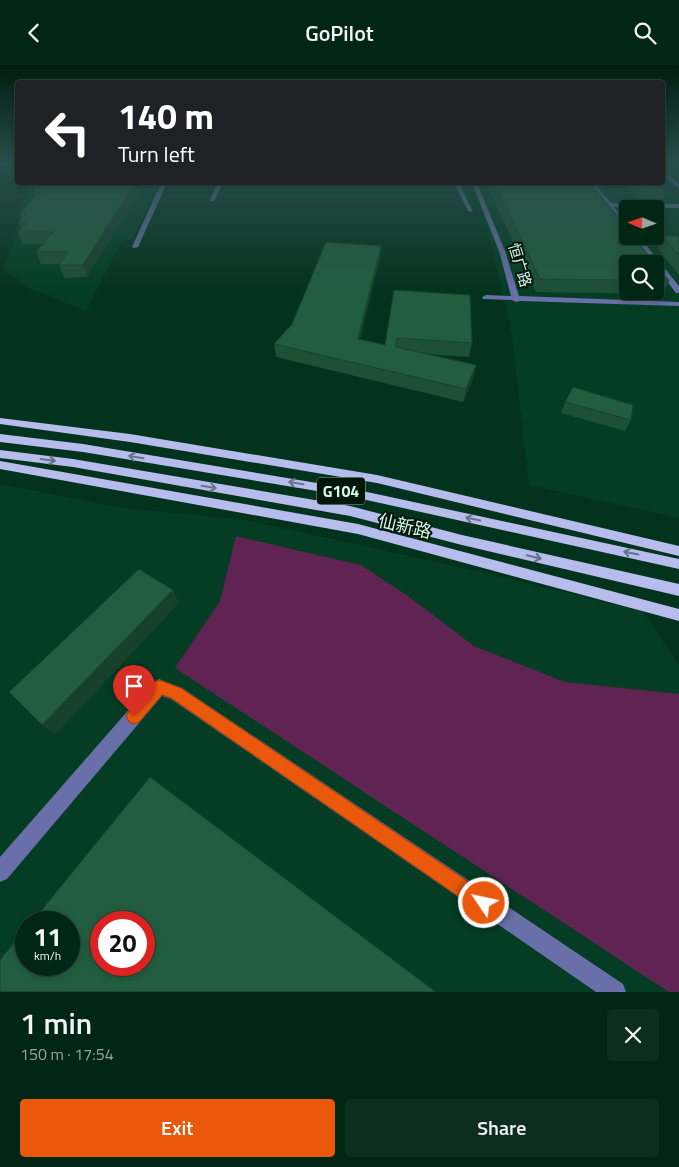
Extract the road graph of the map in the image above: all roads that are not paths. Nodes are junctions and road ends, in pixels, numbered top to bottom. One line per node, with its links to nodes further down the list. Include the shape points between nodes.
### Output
1 (153, 206): 10 (street)
2 (468, 206): 5 (street)
3 (484, 206): 13 (street, 恒广路, via 502,251)
4 (610, 206): 6 (street)
5 (471, 211)
6 (619, 217)
7 (664, 244): 8 (street)
8 (679, 244)
9 (642, 245): 11 (street)
10 (135, 247)
11 (679, 291)
12 (486, 297): 13 (street)
13 (516, 299): 14 (street)
14 (679, 304)
15 (0, 421): 21 (main road, 仙新路, via 130,438 377,479)
16 (0, 425): 21 (main road, 仙新路, via 240,458 364,480 539,523)
17 (0, 438): 22 (main road, 仙新路 / G104, one-way to 17, via 354,493 83,448)
18 (0, 454): 23 (main road, 仙新路, one-way to 23, via 73,463 350,511)
19 (0, 465): 24 (main road, via 358,529)
20 (0, 470): 24 (main road, 仙新路, via 394,541)
21 (679, 552)
22 (679, 563)
23 (679, 590)
24 (679, 615)
25 (0, 872): 26 (street, via 159,687 176,693)
26 (615, 992)

